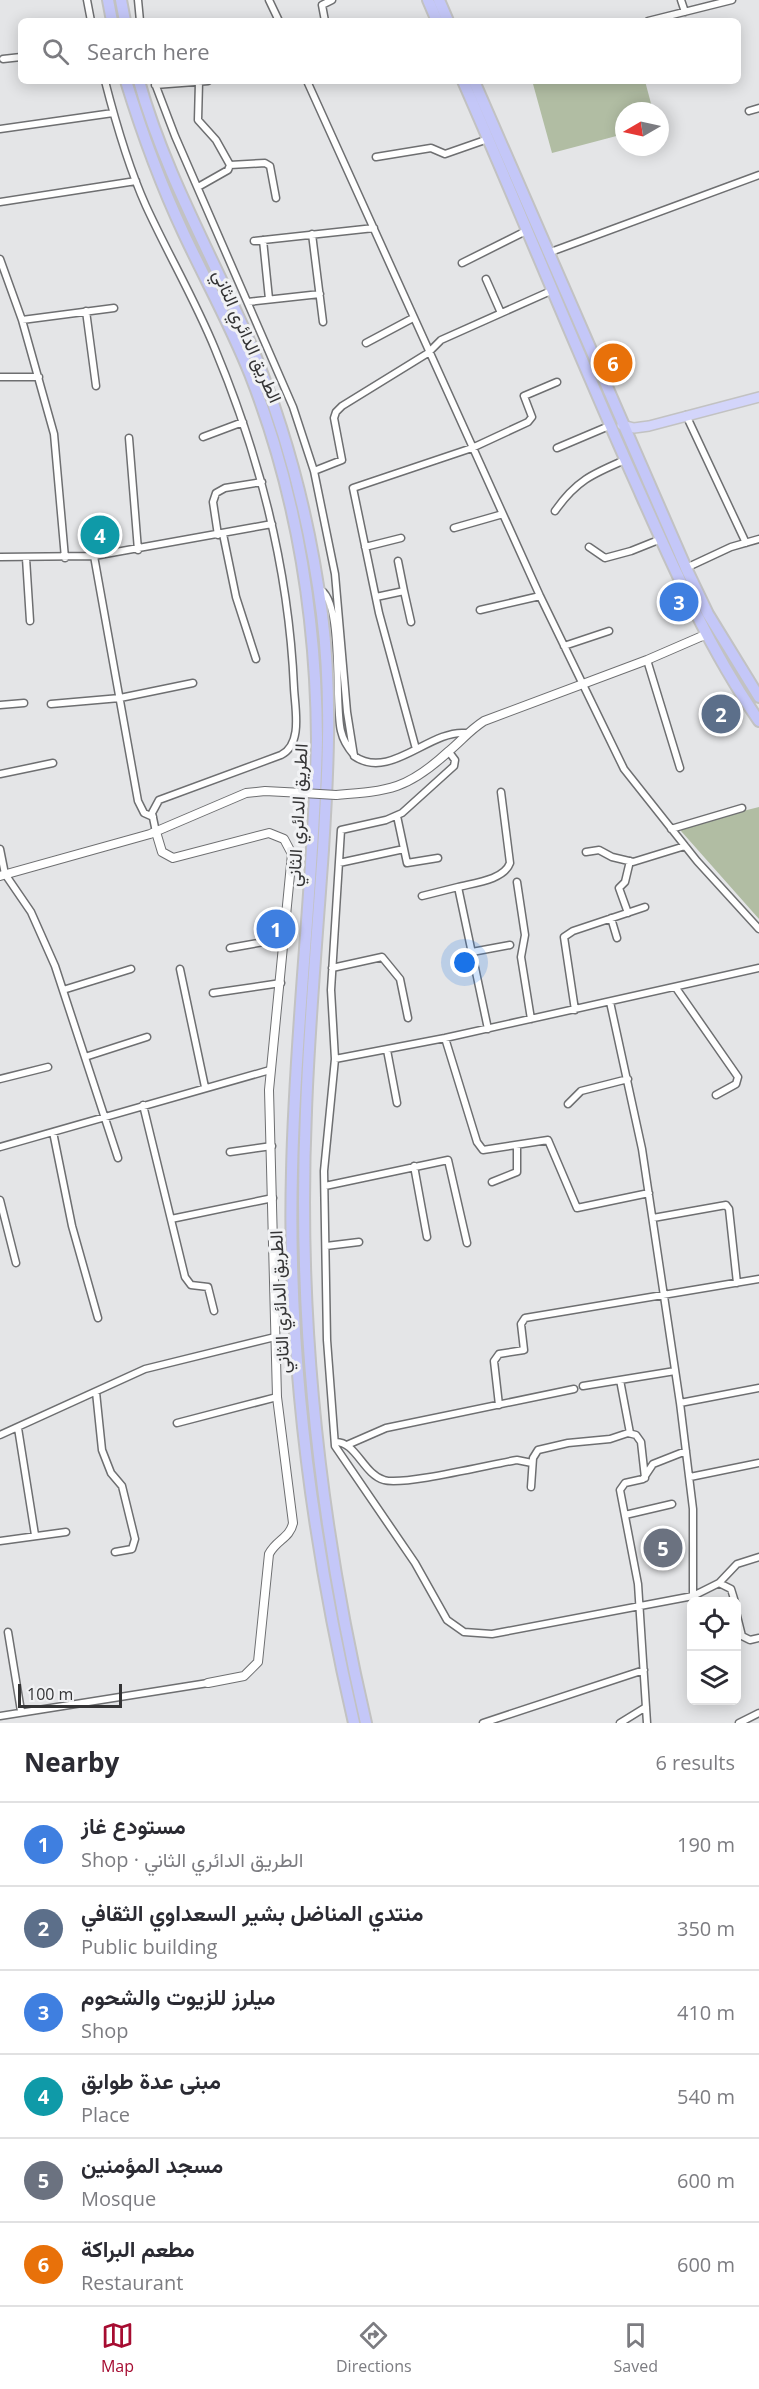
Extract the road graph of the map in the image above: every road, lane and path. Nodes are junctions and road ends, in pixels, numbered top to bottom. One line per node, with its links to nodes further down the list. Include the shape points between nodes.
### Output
1 (87, 0): 12 (street)
2 (108, 0): 13 (highway)
3 (121, 0): 14 (highway)
4 (138, 0): 15 (street)
5 (269, 0): 16 (street)
6 (332, 0): 17 (street, via 322,5)
7 (428, 0): 18 (highway)
8 (439, 0): 19 (highway)
9 (681, 0): 11 (street)
10 (732, 0): 11 (street)
11 (685, 12): 20 (street)
12 (91, 18)
13 (111, 18)
14 (124, 18)
15 (140, 18)
16 (278, 18)
17 (324, 18)
18 (436, 18)
19 (447, 18)
20 (660, 18)
21 (18, 57): 22 (street)
22 (3, 59)
23 (106, 84): 33 (street)
24 (127, 84): 247 (highway, الطريق الدائري الثاني, via 164,189 226,317 261,403 286,486 307,587 316,672 317,750 294,1112 292,1262 308,1474 325,1586)
25 (140, 84): 100 (highway, الطريق الدائري الثاني, via 170,174 237,314 277,412 300,489)
26 (155, 84): 40 (street)
27 (199, 84): 37 (street, via 198,120 216,140)
28 (307, 84): 43 (street)
29 (464, 84): 35 (highway)
30 (475, 84): 48 (highway)
31 (759, 108): 32 (street)
32 (749, 111)
33 (113, 112): 34 (street); 39 (street)
34 (0, 129)
35 (488, 139): 36 (street, via 445,154 431,148); 44 (highway)
36 (376, 157)
37 (230, 165): 40 (street, via 228,171); 41 (street, via 270,166)
38 (759, 175): 48 (street)
39 (136, 181): 42 (street); 70 (street, via 203,322)
40 (198, 187): 55 (street)
41 (276, 198)
42 (0, 202)
43 (374, 228): 45 (street); 59 (street)
44 (528, 231): 48 (highway); 50 (street)
45 (312, 234): 46 (street); 53 (street)
46 (263, 240): 47 (street); 54 (street)
47 (254, 241)
48 (544, 253): 52 (highway); 71 (highway)
49 (0, 259): 60 (street)
50 (462, 262)
51 (486, 279): 58 (street)
52 (553, 290): 58 (street); 72 (highway)
53 (320, 294): 54 (street); 61 (street)
54 (269, 299): 55 (street)
55 (248, 302): 80 (street, via 293,407)
56 (114, 308): 57 (street)
57 (86, 311): 60 (street); 67 (street)
58 (501, 313): 63 (street, via 441,340)
59 (414, 318): 62 (street); 63 (street)
60 (22, 320): 65 (street)
61 (323, 322)
62 (366, 343)
63 (428, 353): 77 (street); 80 (street, via 338,409 334,418 342,460)
64 (0, 377): 65 (street)
65 (39, 377): 97 (street, via 54,434)
66 (556, 381): 77 (street, via 524,396 530,421)
67 (96, 386)
68 (759, 397): 69 (main road)
69 (686, 415): 73 (main road); 90 (street)
70 (243, 422): 74 (street); 81 (street)
71 (622, 425): 73 (main road); 76 (highway)
72 (609, 426): 78 (street); 79 (highway)
73 (649, 426): 76 (main road)
74 (203, 437)
75 (129, 438): 93 (street)
76 (630, 443): 99 (highway)
77 (472, 448): 83 (street); 91 (street, via 353,487)
78 (557, 448)
79 (625, 460): 82 (street, via 574,486); 88 (highway)
80 (314, 471): 123 (street, via 335,574)
81 (261, 482): 84 (street); 86 (street, via 216,493 213,502)
82 (555, 511)
83 (503, 514): 85 (street); 102 (street)
84 (272, 524): 86 (street); 130 (street, via 291,641 294,742 281,755 162,798 154,805)
85 (454, 528)
86 (220, 534): 93 (street); 110 (street)
87 (401, 538): 91 (street)
88 (661, 539): 92 (street, via 605,558); 108 (highway)
89 (759, 540): 90 (street)
90 (746, 543): 99 (street)
91 (365, 547): 103 (street)
92 (589, 547)
93 (138, 550): 94 (street)
94 (94, 556): 97 (street); 115 (street)
95 (0, 557): 96 (street)
96 (26, 558): 97 (street); 105 (street)
97 (65, 558)
98 (398, 561): 101 (street)
99 (686, 568): 114 (highway, via 708,614)
100 (318, 588): 123 (street, via 328,597 333,620 341,731); 248 (highway, الطريق الدائري الثاني, via 326,653 328,748 306,1112 307,1321 312,1407 326,1520)
101 (404, 591): 103 (street); 106 (street)
102 (540, 596): 104 (street); 109 (street)
103 (376, 597): 121 (street)
104 (480, 610)
105 (30, 621)
106 (411, 622)
107 (609, 631): 109 (street)
108 (707, 634): 111 (street); 119 (highway)
109 (564, 646): 113 (street)
110 (256, 659)
111 (647, 660): 113 (street); 125 (street)
112 (193, 683): 115 (street)
113 (581, 684): 120 (street); 131 (street, via 624,769)
114 (759, 697)
115 (120, 698): 117 (street); 130 (street, via 139,804 144,813)
116 (24, 703): 118 (street)
117 (51, 704)
118 (0, 705)
119 (759, 721)
120 (465, 732): 121 (street, via 445,735); 122 (street)
121 (416, 749): 123 (street, via 400,758 378,762)
122 (449, 752): 129 (street, via 454,766); 132 (street, bridge, via 403,786 381,792 336,795 246,793)
123 (354, 756)
124 (53, 763): 126 (street)
125 (680, 768)
126 (0, 774)
127 (501, 792): 142 (street, via 508,868 494,877)
128 (742, 808): 131 (street)
129 (397, 816): 135 (street); 139 (street, via 341,828)
130 (153, 817): 132 (street)
131 (671, 829): 133 (street)
132 (156, 832): 140 (street); 148 (street, via 162,852 173,858 265,834 284,839 292,854)
133 (685, 846): 138 (street, via 641,862); 147 (street)
134 (0, 849): 140 (street)
135 (404, 849): 137 (street, via 409,864); 139 (street)
136 (586, 852): 138 (street, via 599,850)
137 (438, 858)
138 (630, 861): 145 (street, via 626,882 619,888)
139 (339, 863): 153 (street)
140 (3, 875): 159 (street, via 31,912)
141 (517, 882): 164 (street)
142 (458, 887): 143 (street); 152 (street)
143 (422, 896)
144 (645, 907): 145 (street)
145 (628, 913): 146 (street)
146 (611, 918): 149 (street); 162 (street, via 564,937)
147 (759, 929)
148 (286, 938): 151 (street); 157 (street)
149 (617, 938)
150 (510, 945): 152 (street)
151 (230, 948)
152 (472, 952): 165 (street)
153 (332, 968): 163 (street, via 382,957 400,979); 170 (street)
154 (759, 968): 158 (street)
155 (131, 969): 159 (street)
156 (180, 969): 175 (street)
157 (281, 983): 160 (street); 172 (street)
158 (676, 988): 161 (street); 176 (street, via 738,1077 736,1084)
159 (63, 990): 169 (street)
160 (213, 993)
161 (610, 1002): 162 (street); 174 (street)
162 (575, 1010): 164 (street)
163 (408, 1018)
164 (531, 1019): 165 (street)
165 (488, 1029): 167 (street)
166 (147, 1037): 169 (street)
167 (445, 1038): 168 (street); 183 (street, via 480,1147 486,1150)
168 (387, 1050): 170 (street); 177 (street)
169 (85, 1057): 180 (street)
170 (335, 1059): 189 (street)
171 (48, 1067): 173 (street)
172 (270, 1070): 175 (street); 182 (street)
173 (0, 1079)
174 (628, 1079): 178 (street, via 581,1091); 190 (street)
175 (205, 1087): 179 (street)
176 (716, 1095)
177 (397, 1102)
178 (568, 1104)
179 (143, 1105): 180 (street); 194 (street)
180 (105, 1117): 181 (street); 186 (street)
181 (53, 1132): 184 (street); 204 (street, via 72,1226)
182 (272, 1146): 185 (street); 191 (street)
183 (518, 1146): 188 (street, via 517,1172); 190 (street, via 548,1140 577,1208)
184 (0, 1147)
185 (230, 1152)
186 (118, 1158)
187 (414, 1166): 189 (street); 195 (street); 197 (street, via 445,1159 451,1162)
188 (492, 1182)
189 (324, 1186): 198 (street)
190 (649, 1193): 193 (street)
191 (273, 1198): 194 (street); 205 (street)
192 (0, 1200): 199 (street)
193 (653, 1218): 201 (street, via 726,1205); 202 (street)
194 (171, 1219): 203 (street, via 187,1283 208,1287)
195 (427, 1237)
196 (359, 1242): 198 (street)
197 (467, 1244)
198 (326, 1246): 219 (street, via 327,1340)
199 (15, 1263)
200 (759, 1280): 201 (street)
201 (737, 1283): 202 (street)
202 (664, 1295): 206 (street); 214 (street, via 525,1318 521,1323 524,1350 499,1354 494,1361)
203 (214, 1311)
204 (98, 1318)
205 (275, 1337): 211 (street, via 145,1369); 212 (street)
206 (675, 1371): 207 (street); 213 (street)
207 (620, 1380): 208 (street); 217 (street)
208 (584, 1386)
209 (759, 1388): 213 (street)
210 (574, 1389): 214 (street)
211 (96, 1392): 216 (street); 232 (street, via 102,1450 111,1473 122,1486 135,1539 132,1548)
212 (277, 1397): 215 (street); 242 (street, via 292,1527 269,1554 256,1666 239,1678)
213 (680, 1403): 221 (street)
214 (499, 1405): 220 (street, via 378,1431)
215 (177, 1423)
216 (18, 1428): 218 (street); 230 (street)
217 (630, 1433): 222 (street, via 545,1448 536,1452); 225 (street, via 641,1442)
218 (0, 1435)
219 (335, 1442): 220 (street); 237 (street, via 350,1472 415,1563 443,1614 458,1629 485,1635)
220 (347, 1445): 222 (street, via 372,1474 393,1482 517,1460)
221 (686, 1451): 224 (street); 225 (street, via 653,1464)
222 (532, 1463): 226 (street)
223 (759, 1463): 224 (street)
224 (690, 1477): 235 (street)
225 (645, 1478): 228 (street, via 621,1486)
226 (531, 1487)
227 (672, 1504): 228 (street)
228 (625, 1515): 237 (street)
229 (66, 1532): 230 (street)
230 (35, 1535): 231 (street)
231 (0, 1540)
232 (115, 1552)
233 (759, 1557): 234 (street, via 737,1564)
234 (719, 1583): 235 (street); 236 (street, via 731,1589)
235 (693, 1596): 237 (street)
236 (733, 1597)
237 (640, 1606): 241 (street)
238 (8, 1632): 244 (street)
239 (741, 1632): 240 (street, via 750,1640)
240 (759, 1638)
241 (644, 1670): 243 (street); 249 (street)
242 (208, 1683): 244 (street)
243 (646, 1707): 250 (street); 251 (street)
244 (21, 1711): 246 (street)
245 (759, 1713): 252 (street)
246 (0, 1716)
247 (354, 1723)
248 (366, 1723)
249 (483, 1723)
250 (620, 1723)
251 (647, 1723)
252 (739, 1723)

